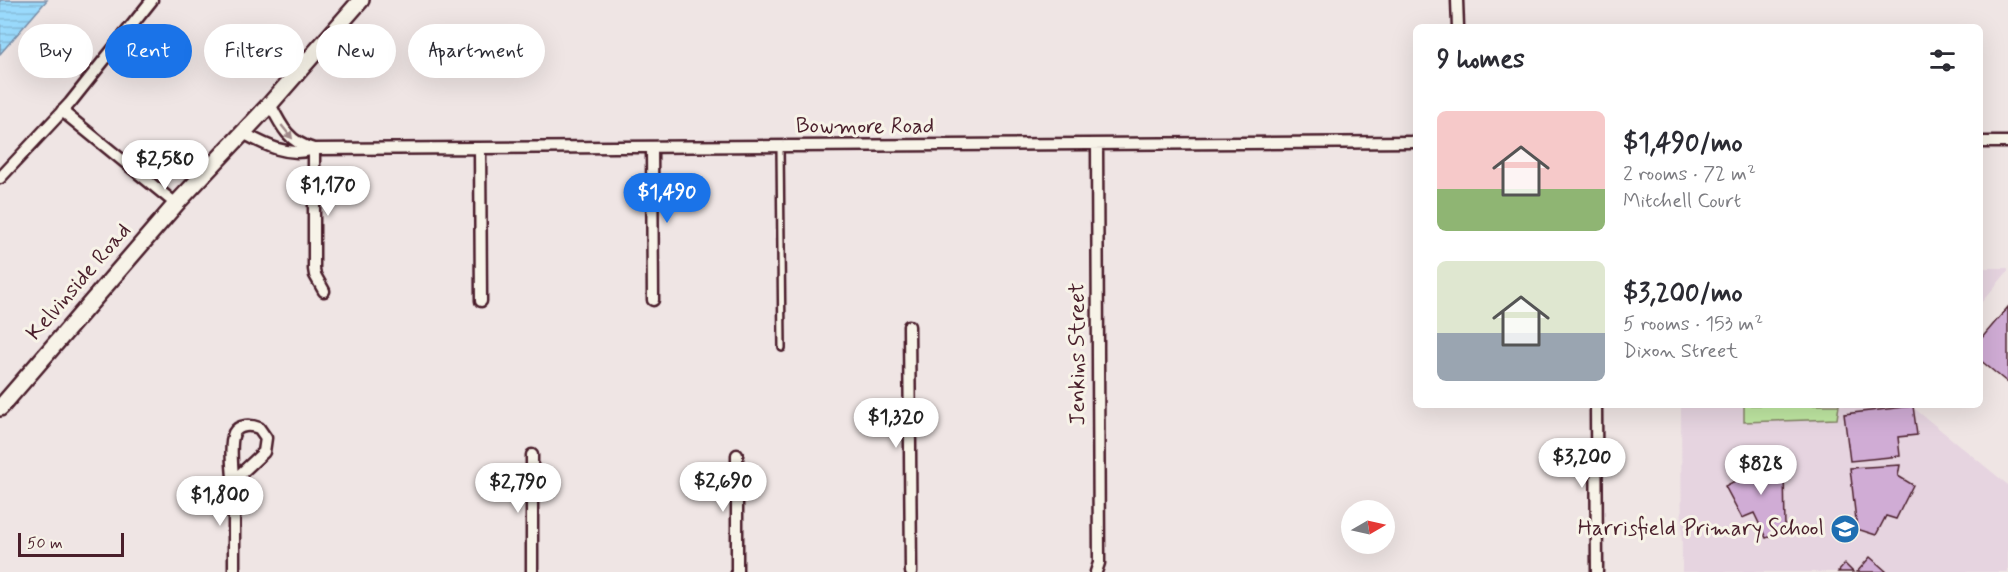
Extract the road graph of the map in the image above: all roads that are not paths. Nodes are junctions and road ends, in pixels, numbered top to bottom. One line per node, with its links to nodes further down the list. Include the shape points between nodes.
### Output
1 (152, 0): 6 (street)
2 (361, 0): 5 (street, Kelvinside Road)
3 (1457, 0): 4 (street)
4 (1458, 24)
5 (270, 104): 7 (street, Kelvinside Road); 15 (street, Bowmore Road, one-way to 15, via 287,135)
6 (62, 111): 16 (street); 17 (street)
7 (243, 133): 15 (street, Bowmore Road, via 284,152); 17 (street, Kelvinside Road)
8 (1413, 142): 11 (street, Bowmore Road)
9 (1983, 142): 10 (street)
10 (2008, 142)
11 (1097, 145): 13 (street, Bowmore Road); 28 (street, Jenkins Street)
12 (652, 147): 13 (street, Bowmore Road); 14 (street, Bowmore Road); 19 (street)
13 (780, 147): 22 (lane)
14 (480, 148): 15 (street, Bowmore Road); 20 (street)
15 (314, 149): 18 (street, via 314,269)
16 (0, 178)
17 (176, 204): 23 (street, Kelvinside Road)
18 (324, 291)
19 (653, 300)
20 (481, 301)
21 (909, 326): 32 (street)
22 (782, 348)
23 (0, 408)
24 (1596, 408): 33 (street)
25 (737, 454): 31 (street)
26 (532, 455): 30 (street)
27 (233, 481): 27 (street, via 264,452 266,438 259,428 246,426 234,434); 29 (street)
28 (1099, 569)
29 (234, 572)
30 (532, 572)
31 (737, 572)
32 (911, 572)
33 (1597, 572)

